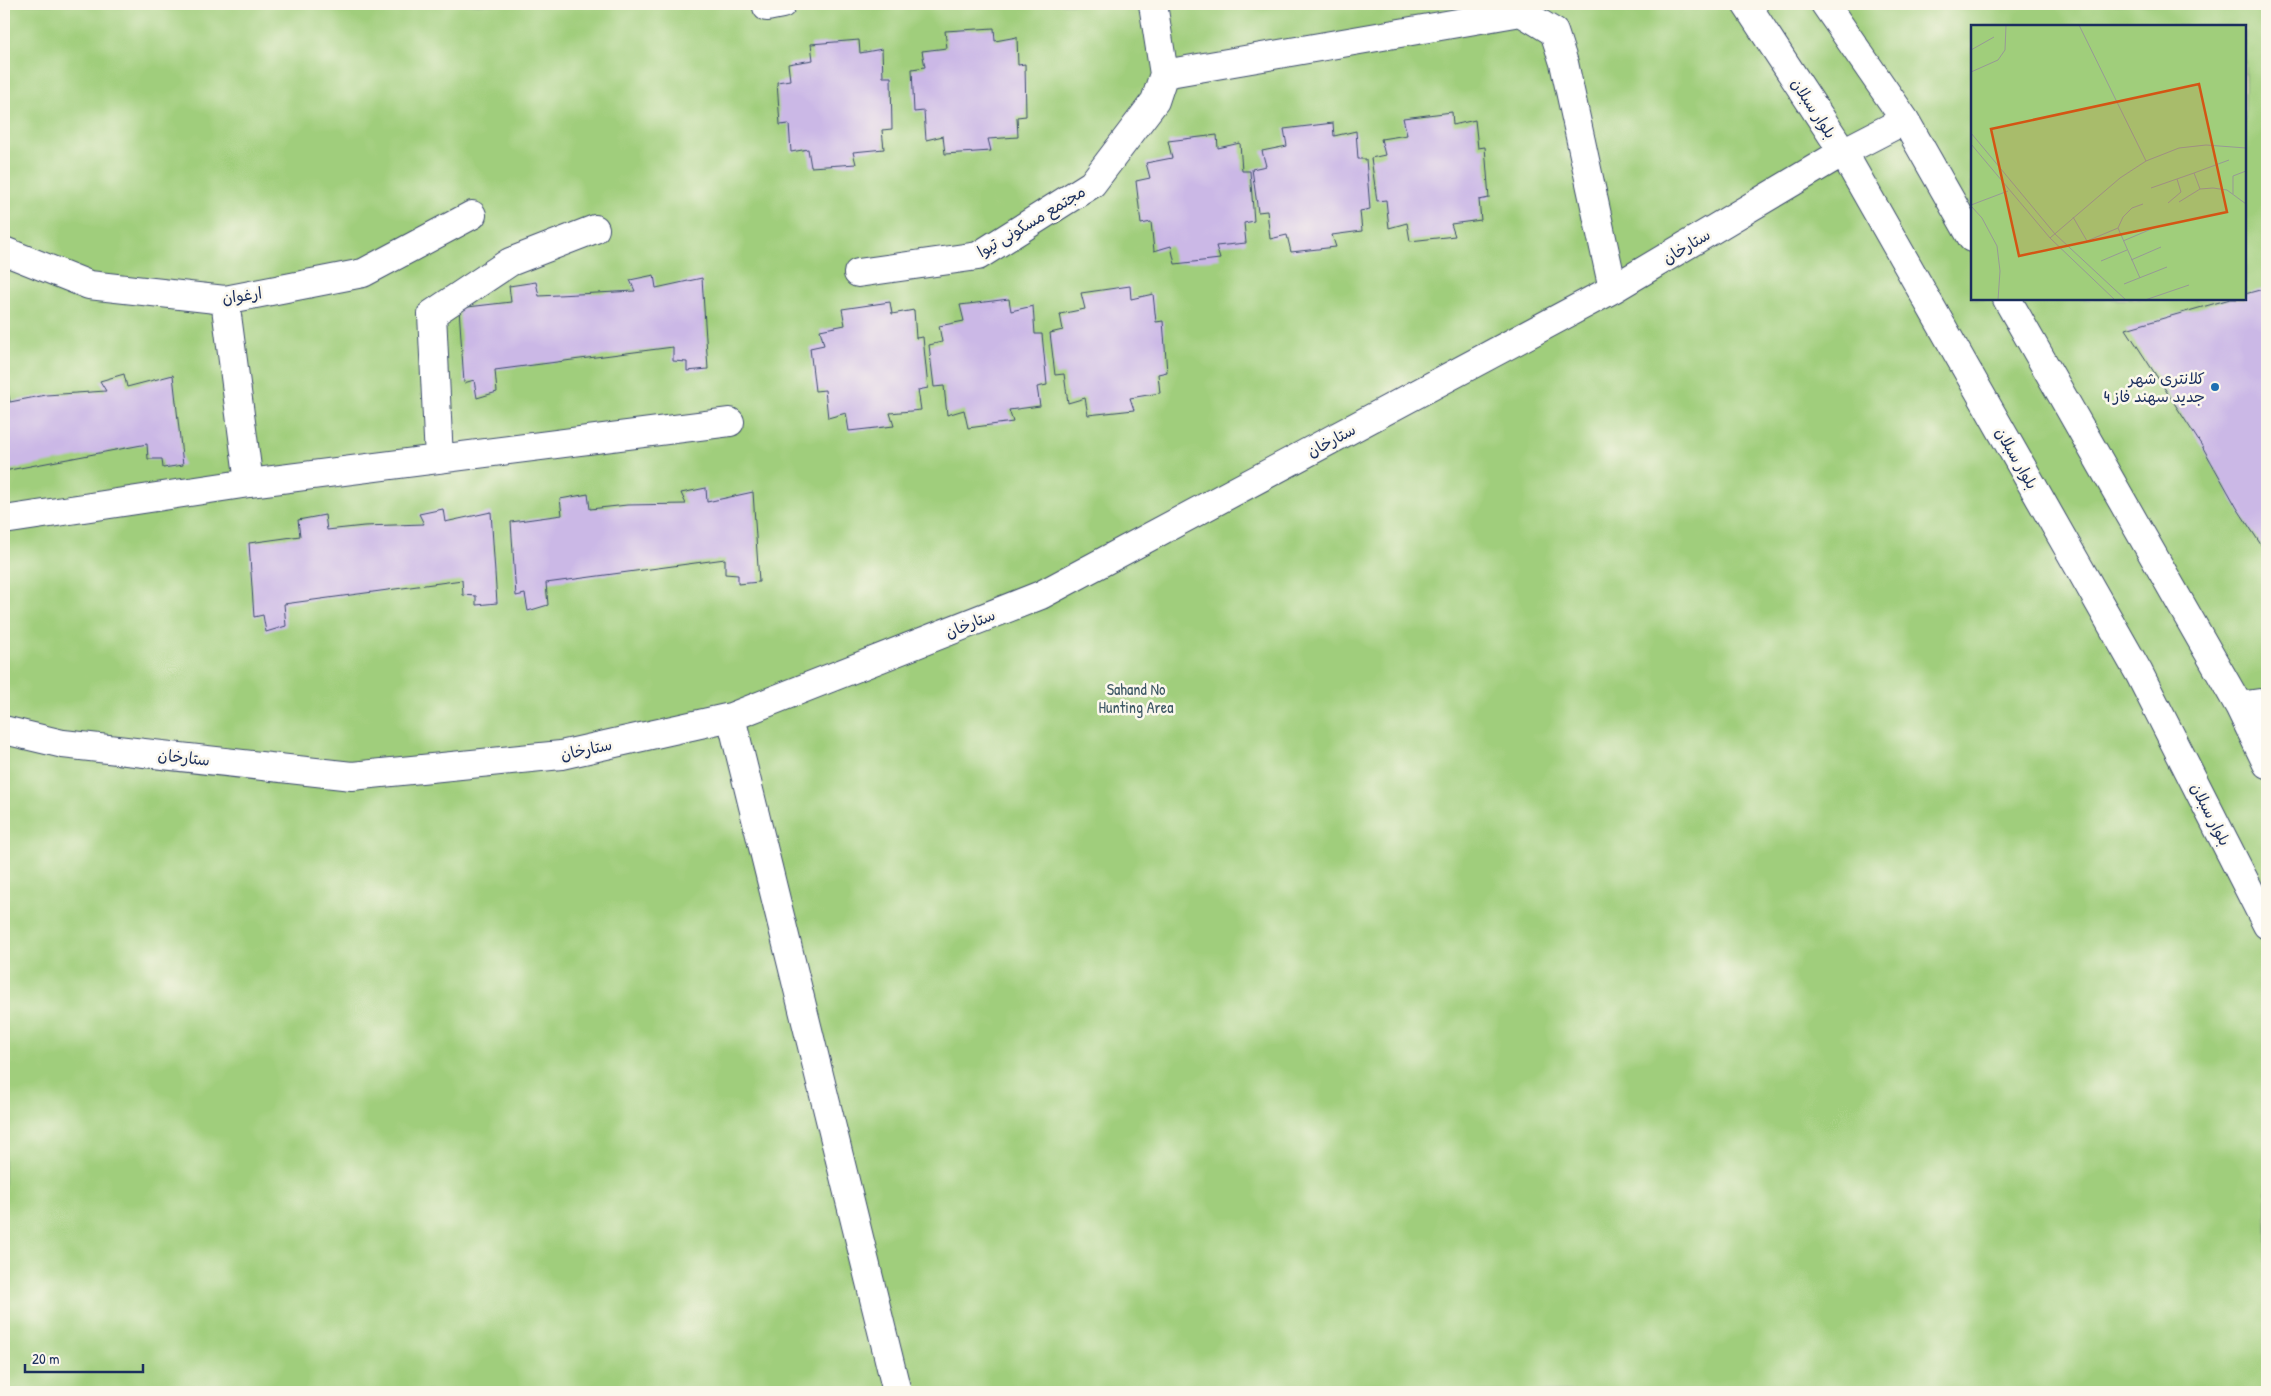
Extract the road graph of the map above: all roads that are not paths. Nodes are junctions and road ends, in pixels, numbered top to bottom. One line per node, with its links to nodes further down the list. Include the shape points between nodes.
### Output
1 (1153, 4): 4 (street, مجتمع مسکونی تیوا)
2 (1746, 4): 6 (street, بلوار سبلان)
3 (1825, 4): 5 (street)
4 (1164, 74): 11 (street, مجتمع مسکونی تیوا, via 1155,101 1092,184 978,256); 12 (street, via 1521,12 1554,32 1564,63)
5 (1905, 120): 6 (street, ستارخان); 9 (street)
6 (1843, 152): 12 (street, ستارخان); 24 (street, بلوار سبلان, via 2140,673)
7 (472, 215): 13 (street, ارغوان, via 363,273)
8 (595, 229): 16 (street, via 510,262 432,314)
9 (1971, 236)
10 (4, 251): 13 (street, ارغوان, via 89,285)
11 (858, 273)
12 (1613, 289): 21 (street, ستارخان, via 1041,595)
13 (225, 300): 17 (street)
14 (2008, 300): 20 (street)
15 (730, 422): 16 (street)
16 (439, 459): 17 (street)
17 (249, 483): 18 (street)
18 (4, 520)
19 (2267, 702): 20 (street)
20 (2240, 706): 23 (street)
21 (731, 717): 22 (street, ستارخان, via 561,755 352,776 64,744); 25 (street)
22 (4, 730)
23 (2267, 764)
24 (2267, 925)
25 (897, 1392)

